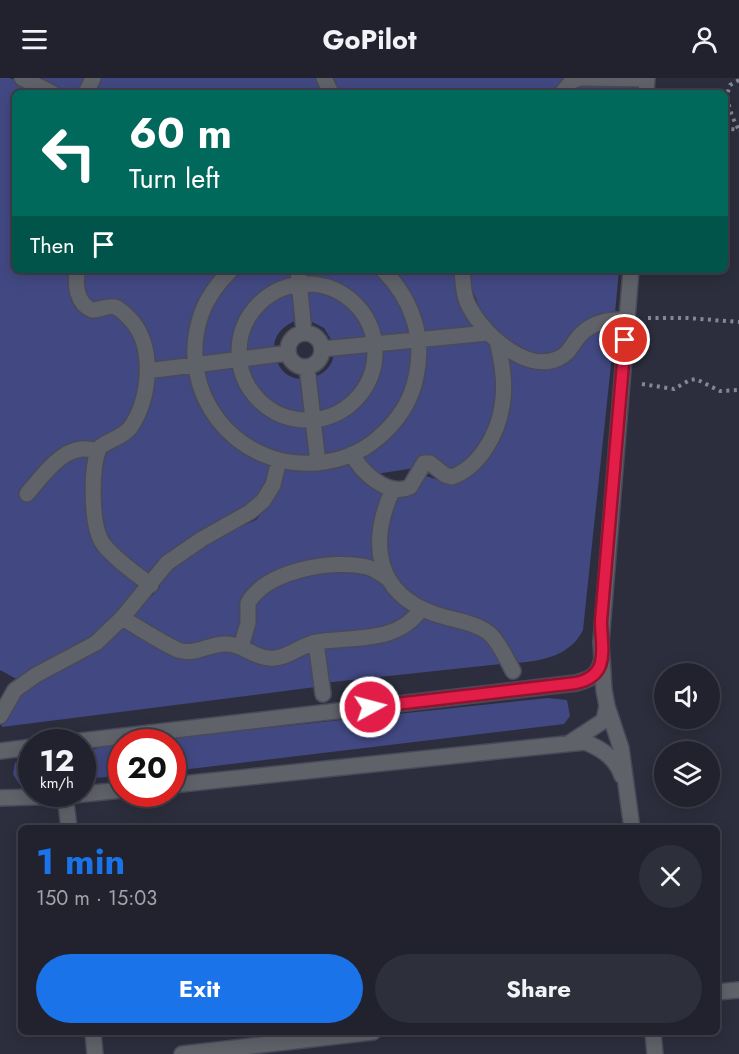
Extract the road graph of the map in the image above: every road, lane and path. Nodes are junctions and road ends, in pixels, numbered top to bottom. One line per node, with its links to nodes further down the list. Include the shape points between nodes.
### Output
1 (22, 78): 5 (street)
2 (580, 78): 4 (street); 6 (street)
3 (739, 80): 7 (path, via 728,91)
4 (647, 83)
5 (46, 90)
6 (566, 90)
7 (739, 130)
8 (77, 273): 26 (street, via 77,292 84,305 92,310 115,307 132,321 146,348)
9 (228, 273): 24 (street, via 215,287 201,314 194,343)
10 (385, 273): 19 (street, via 412,311)
11 (462, 273): 18 (street, via 466,302)
12 (631, 273): 42 (street, via 601,621)
13 (298, 277): 17 (street); 20 (street, via 338,291 356,304 370,324); 23 (street, via 291,285 269,294 252,310 241,331)
14 (648, 318): 16 (path)
15 (620, 320): 18 (street, via 596,324 577,339 566,355 548,362 537,363)
16 (739, 322)
17 (304, 332): 21 (street, via 315,336); 22 (street, via 293,337)
18 (493, 337): 19 (street); 34 (street, via 502,373 502,405 487,446 471,466 456,476 445,476 427,462 410,487)
19 (419, 340): 20 (street); 31 (street, via 414,388 404,410 389,429)
20 (375, 344): 21 (street); 29 (street, via 373,368 365,388 351,404 333,415)
21 (322, 348): 25 (street, via 317,362)
22 (288, 353): 23 (street); 25 (street, via 292,362)
23 (239, 358): 24 (street); 29 (street, via 243,378 254,396 271,410 290,418)
24 (196, 364): 26 (street); 32 (street, via 206,402 219,422 256,452)
25 (308, 367): 29 (street)
26 (147, 371): 30 (street, via 142,402 130,428)
27 (642, 384): 28 (path, via 674,389 696,380 720,391)
28 (739, 390)
29 (313, 420): 33 (street)
30 (98, 452): 35 (street, via 80,448 67,454); 37 (street, via 94,498 99,536 104,546)
31 (352, 454): 33 (street); 34 (street, via 368,473)
32 (279, 460): 33 (street); 37 (street, via 273,485 263,501 168,563)
33 (318, 463)
34 (393, 489): 36 (street, via 381,523 379,546)
35 (27, 494)
36 (387, 578): 38 (street); 41 (street, via 374,569 346,564 279,577 264,585 248,603 248,623)
37 (151, 585): 39 (street)
38 (421, 609): 40 (street, via 414,619 384,635); 43 (street, via 487,632)
39 (122, 618): 41 (street, via 178,650 201,651 216,644); 48 (street, via 96,643 15,690)
40 (315, 642): 41 (street, via 269,658 248,653); 46 (street)
41 (241, 647)
42 (602, 657): 44 (street, via 596,675); 45 (street)
43 (513, 670)
44 (586, 680): 45 (street); 49 (street)
45 (604, 690): 47 (street)
46 (323, 694)
47 (607, 706): 50 (street, via 600,723); 56 (street, via 621,748)
48 (0, 716)
49 (96, 739)
50 (571, 742): 53 (street); 56 (street, via 595,746 616,762)
51 (18, 749): 52 (street)
52 (0, 751)
53 (186, 783)
54 (0, 794): 55 (street)
55 (18, 794)
56 (629, 799): 59 (street)
57 (66, 807): 58 (street)
58 (69, 825)
59 (632, 825)
60 (739, 990): 61 (street)
61 (720, 993)
62 (93, 1035): 65 (street)
63 (348, 1035): 66 (street)
64 (653, 1035): 67 (street)
65 (95, 1054)
66 (182, 1054)
67 (655, 1054)

